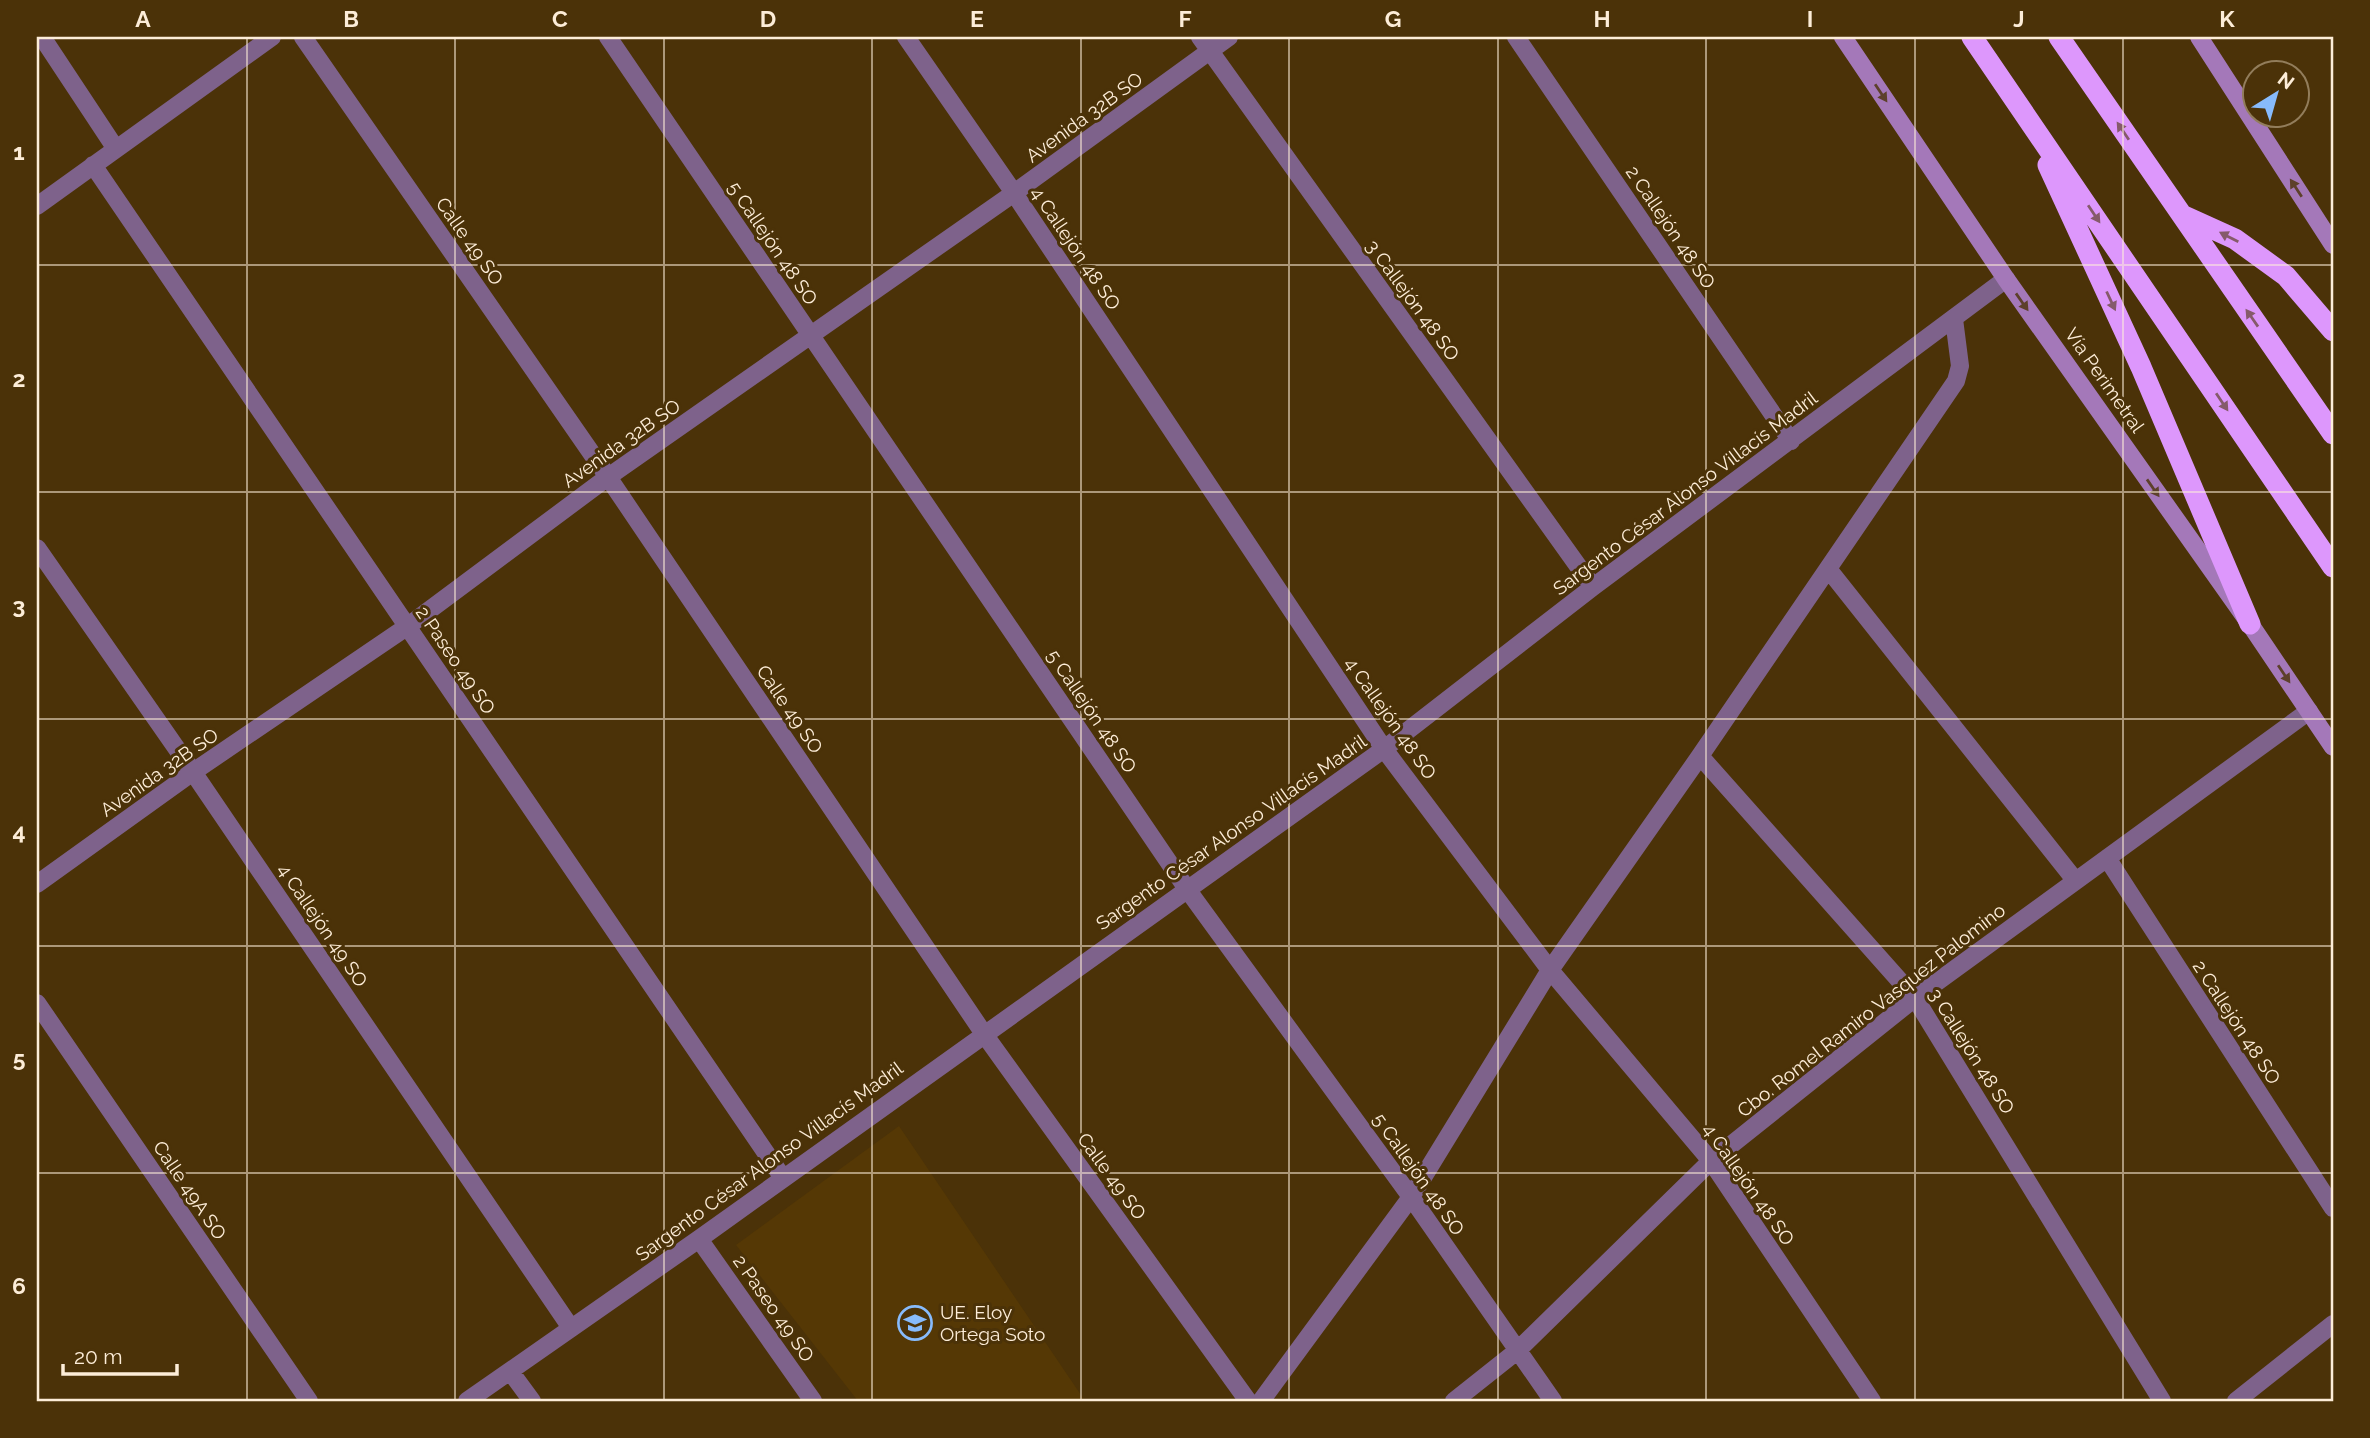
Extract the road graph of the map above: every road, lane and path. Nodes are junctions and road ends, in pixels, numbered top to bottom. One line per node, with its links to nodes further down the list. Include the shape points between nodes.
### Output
1 (42, 37): 14 (street)
2 (272, 37): 14 (street)
3 (303, 37): 26 (street, Calle 49 SO)
4 (608, 37): 23 (street, 5 Callejón 48 SO)
5 (906, 37): 16 (street, 4 Callejón 48 SO)
6 (1229, 37): 12 (street, Avenida 32B SO)
7 (1516, 37): 25 (street, 2 Callejón 48 SO)
8 (1843, 37): 20 (street, Vía Perimetral, one-way to 20)
9 (1972, 37): 13 (highway)
10 (2059, 37): 18 (highway, one-way to 10)
11 (2199, 37): 19 (street, one-way to 11)
12 (1205, 44): 16 (street, Avenida 32B SO); 30 (street, 3 Callejón 48 SO)
13 (2021, 106): 28 (highway, one-way to 28); 31 (highway, one-way to 31, via 2141,367)
14 (116, 149): 15 (street)
15 (93, 166): 17 (street); 32 (street, 2 Paseo 49 SO)
16 (1014, 193): 23 (street, Avenida 32B SO); 35 (street, 4 Callejón 48 SO)
17 (37, 206)
18 (2179, 214): 22 (highway, one-way to 18, via 2286,276 2235,239); 24 (highway, one-way to 18)
19 (2333, 245)
20 (2006, 279): 21 (street, Sargento César Alonso Villacís Madril); 31 (street, Vía Perimetral, one-way to 31)
21 (1954, 319): 25 (street, Sargento César Alonso Villacís Madril); 29 (street, via 1960,366 1956,381)
22 (2333, 331)
23 (811, 336): 26 (street, Avenida 32B SO); 41 (street, 5 Callejón 48 SO)
24 (2333, 434)
25 (1791, 441): 30 (street, Sargento César Alonso Villacís Madril)
26 (608, 477): 32 (street, Avenida 32B SO); 45 (street, Calle 49 SO)
27 (37, 548): 37 (street, 4 Callejón 49 SO)
28 (2333, 567)
29 (1829, 570): 36 (street); 39 (street)
30 (1593, 587): 35 (street, Sargento César Alonso Villacís Madril)
31 (2250, 624): 33 (street, Vía Perimetral, one-way to 33)
32 (408, 626): 37 (street, Avenida 32B SO); 47 (street, 2 Paseo 49 SO)
33 (2309, 711): 34 (street, Vía Perimetral); 38 (street, Cbo. Romel Ramiro Vasquez Palomino)
34 (2333, 747)
35 (1384, 749): 41 (street, Sargento César Alonso Villacís Madril); 42 (street, 4 Callejón 48 SO)
36 (1700, 756): 42 (street); 43 (street, 3 Callejón 48 SO)
37 (193, 772): 40 (street, Avenida 32B SO); 52 (street, 4 Callejón 49 SO)
38 (2106, 859): 39 (street, Cbo. Romel Ramiro Vasquez Palomino); 49 (street, 2 Callejón 48 SO)
39 (2076, 880): 43 (street, Cbo. Romel Ramiro Vasquez Palomino)
40 (37, 884)
41 (1187, 889): 45 (street, Sargento César Alonso Villacís Madril); 48 (street, 5 Callejón 48 SO)
42 (1550, 970): 46 (street, 4 Callejón 48 SO); 48 (street)
43 (1915, 998): 46 (street, Cbo. Romel Ramiro Vasquez Palomino); 64 (street, 3 Callejón 48 SO)
44 (37, 1003): 55 (street, Calle 49A SO)
45 (984, 1034): 47 (street, Sargento César Alonso Villacís Madril); 59 (street, Calle 49 SO)
46 (1711, 1161): 53 (street, Cbo. Romel Ramiro Vasquez Palomino); 63 (street, 4 Callejón 48 SO)
47 (783, 1178): 50 (street, Sargento César Alonso Villacís Madril)
48 (1411, 1197): 53 (street, 5 Callejón 48 SO); 60 (street)
49 (2333, 1208)
50 (699, 1239): 52 (street, Sargento César Alonso Villacís Madril); 58 (street, 2 Paseo 49 SO)
51 (2333, 1324): 65 (street)
52 (571, 1328): 54 (street, Sargento César Alonso Villacís Madril)
53 (1517, 1351): 61 (street, Cbo. Romel Ramiro Vasquez Palomino); 62 (street, 5 Callejón 48 SO)
54 (510, 1371): 56 (street, Sargento César Alonso Villacís Madril); 57 (street)
55 (309, 1401)
56 (467, 1401)
57 (532, 1401)
58 (813, 1401)
59 (1248, 1401)
60 (1261, 1401)
61 (1454, 1401)
62 (1553, 1401)
63 (1872, 1401)
64 (2162, 1401)
65 (2236, 1401)

